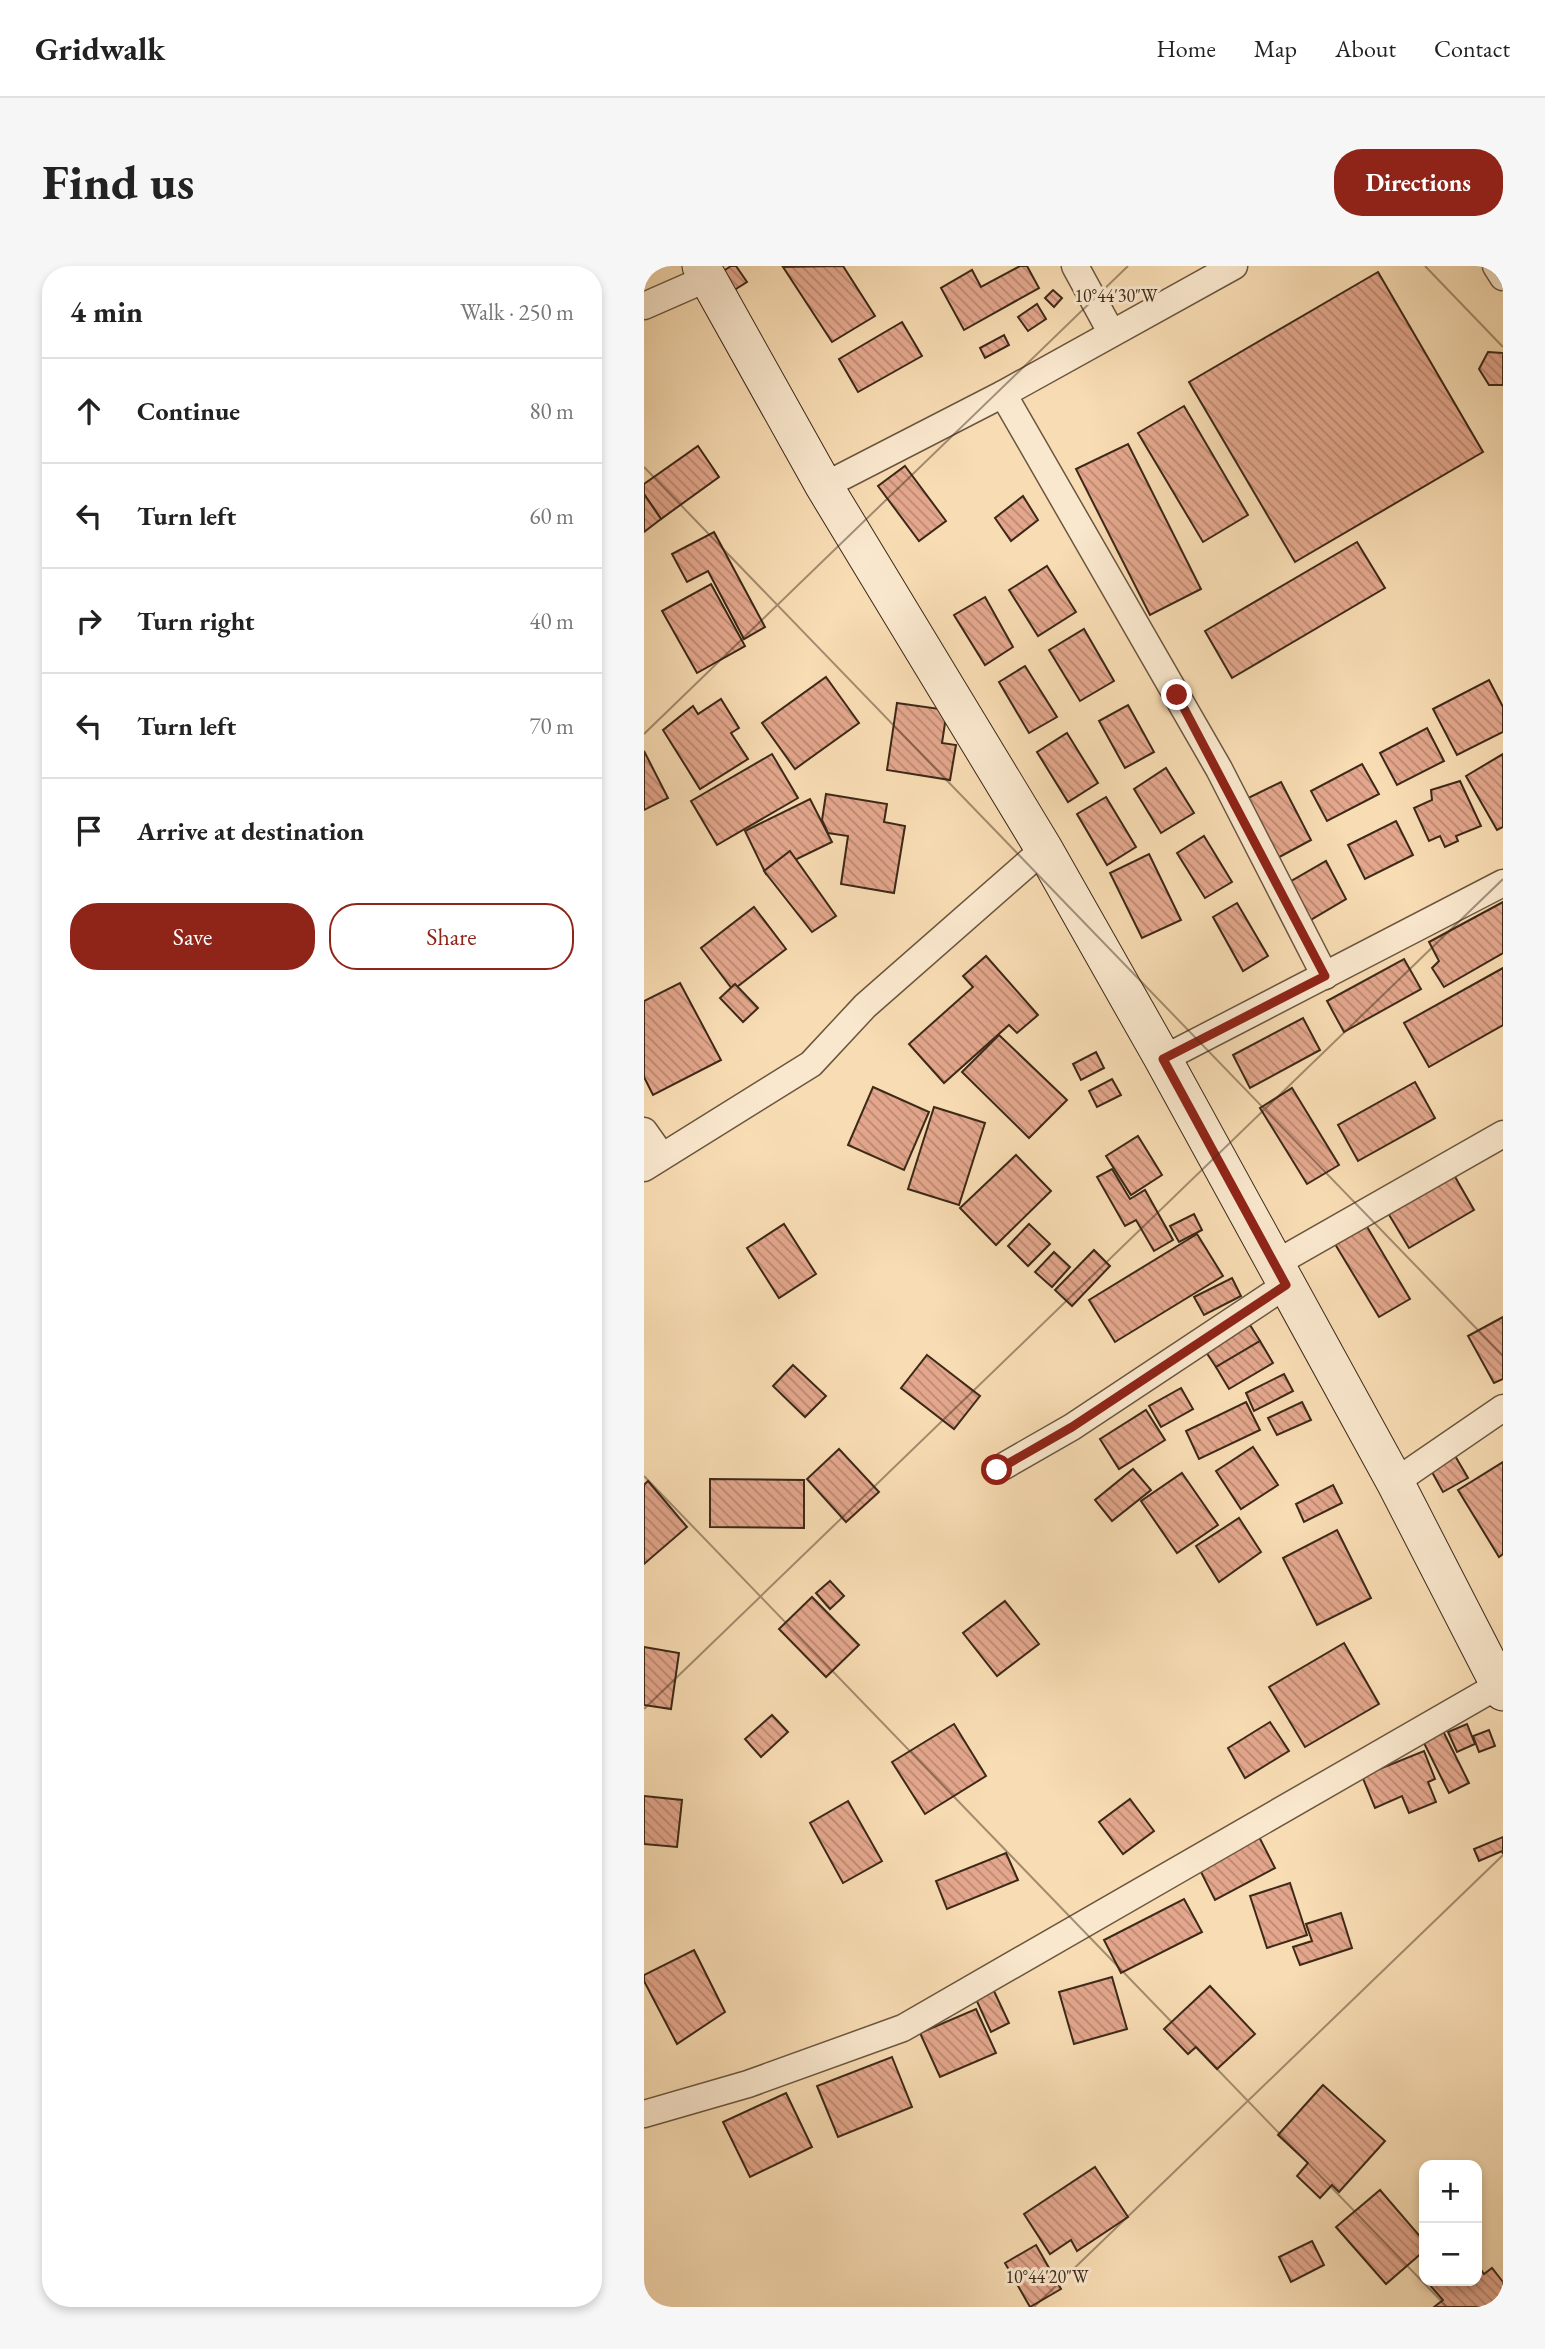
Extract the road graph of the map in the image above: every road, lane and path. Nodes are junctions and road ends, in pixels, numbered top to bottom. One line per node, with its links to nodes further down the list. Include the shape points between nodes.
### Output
1 (1075, 266): 7 (street)
2 (1234, 266): 7 (street)
3 (1496, 266): 5 (street)
4 (704, 272): 6 (street); 9 (street)
5 (1503, 278)
6 (644, 306)
7 (1111, 332): 8 (street)
8 (1003, 394): 9 (street); 12 (street, via 1219,769)
9 (824, 486): 10 (street)
10 (1044, 849): 13 (street); 16 (street, via 865,1006 811,1064)
11 (1503, 883): 12 (street)
12 (1325, 976): 13 (street)
13 (1163, 1059): 17 (street)
14 (644, 1131): 16 (street)
15 (1503, 1134): 17 (street)
16 (652, 1161)
17 (1280, 1275): 19 (street, via 1072,1427); 20 (street)
18 (1503, 1408): 20 (street)
19 (997, 1470)
20 (1395, 1482): 21 (street)
21 (1501, 1688): 22 (street, via 904,2028 748,2084)
22 (644, 2114)

